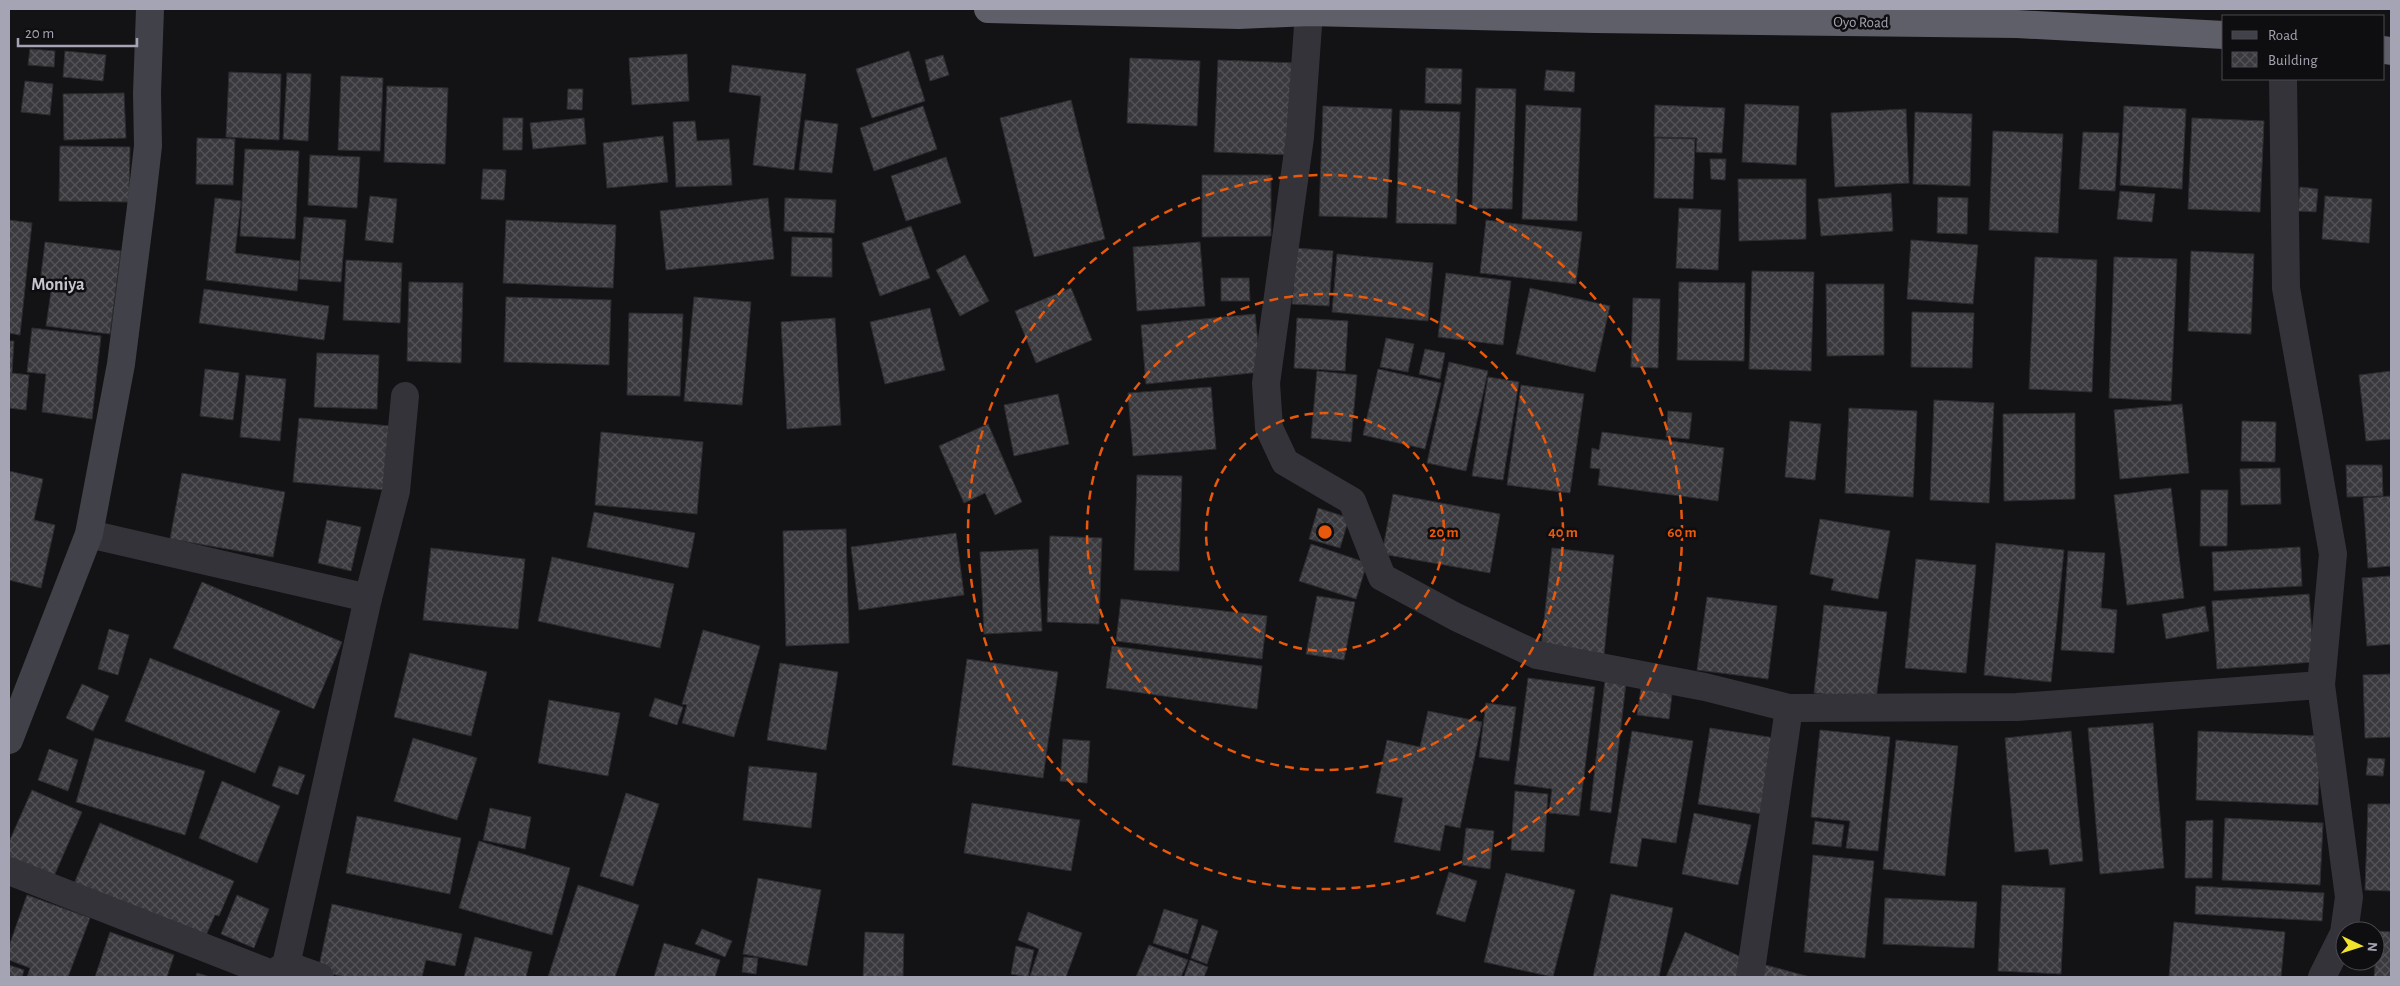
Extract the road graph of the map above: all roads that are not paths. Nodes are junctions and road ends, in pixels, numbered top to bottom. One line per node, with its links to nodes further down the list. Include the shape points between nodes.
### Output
1 (150, 9): 9 (street, via 148,146 141,207 121,364)
2 (988, 9): 3 (highway, Oyo Road)
3 (1239, 12): 4 (highway, Oyo Road)
4 (1310, 12): 5 (highway, Oyo Road); 12 (street, via 1300,138 1266,383 1269,428 1285,462 1352,501 1382,577 1456,617 1537,655)
5 (1595, 14): 6 (highway, Oyo Road, via 2017,24)
6 (2222, 35)
7 (2283, 80): 11 (street, via 2286,288 2333,554)
8 (405, 396): 10 (street, via 396,491)
9 (89, 534): 10 (street); 13 (street)
10 (368, 598): 15 (street)
11 (2321, 685): 12 (street, via 2017,707); 18 (street, via 2349,896 2344,933)
12 (1789, 708): 17 (street)
13 (9, 740)
14 (9, 871): 15 (street)
15 (276, 972): 16 (street)
16 (320, 977)
17 (1750, 977)
18 (2322, 977)

